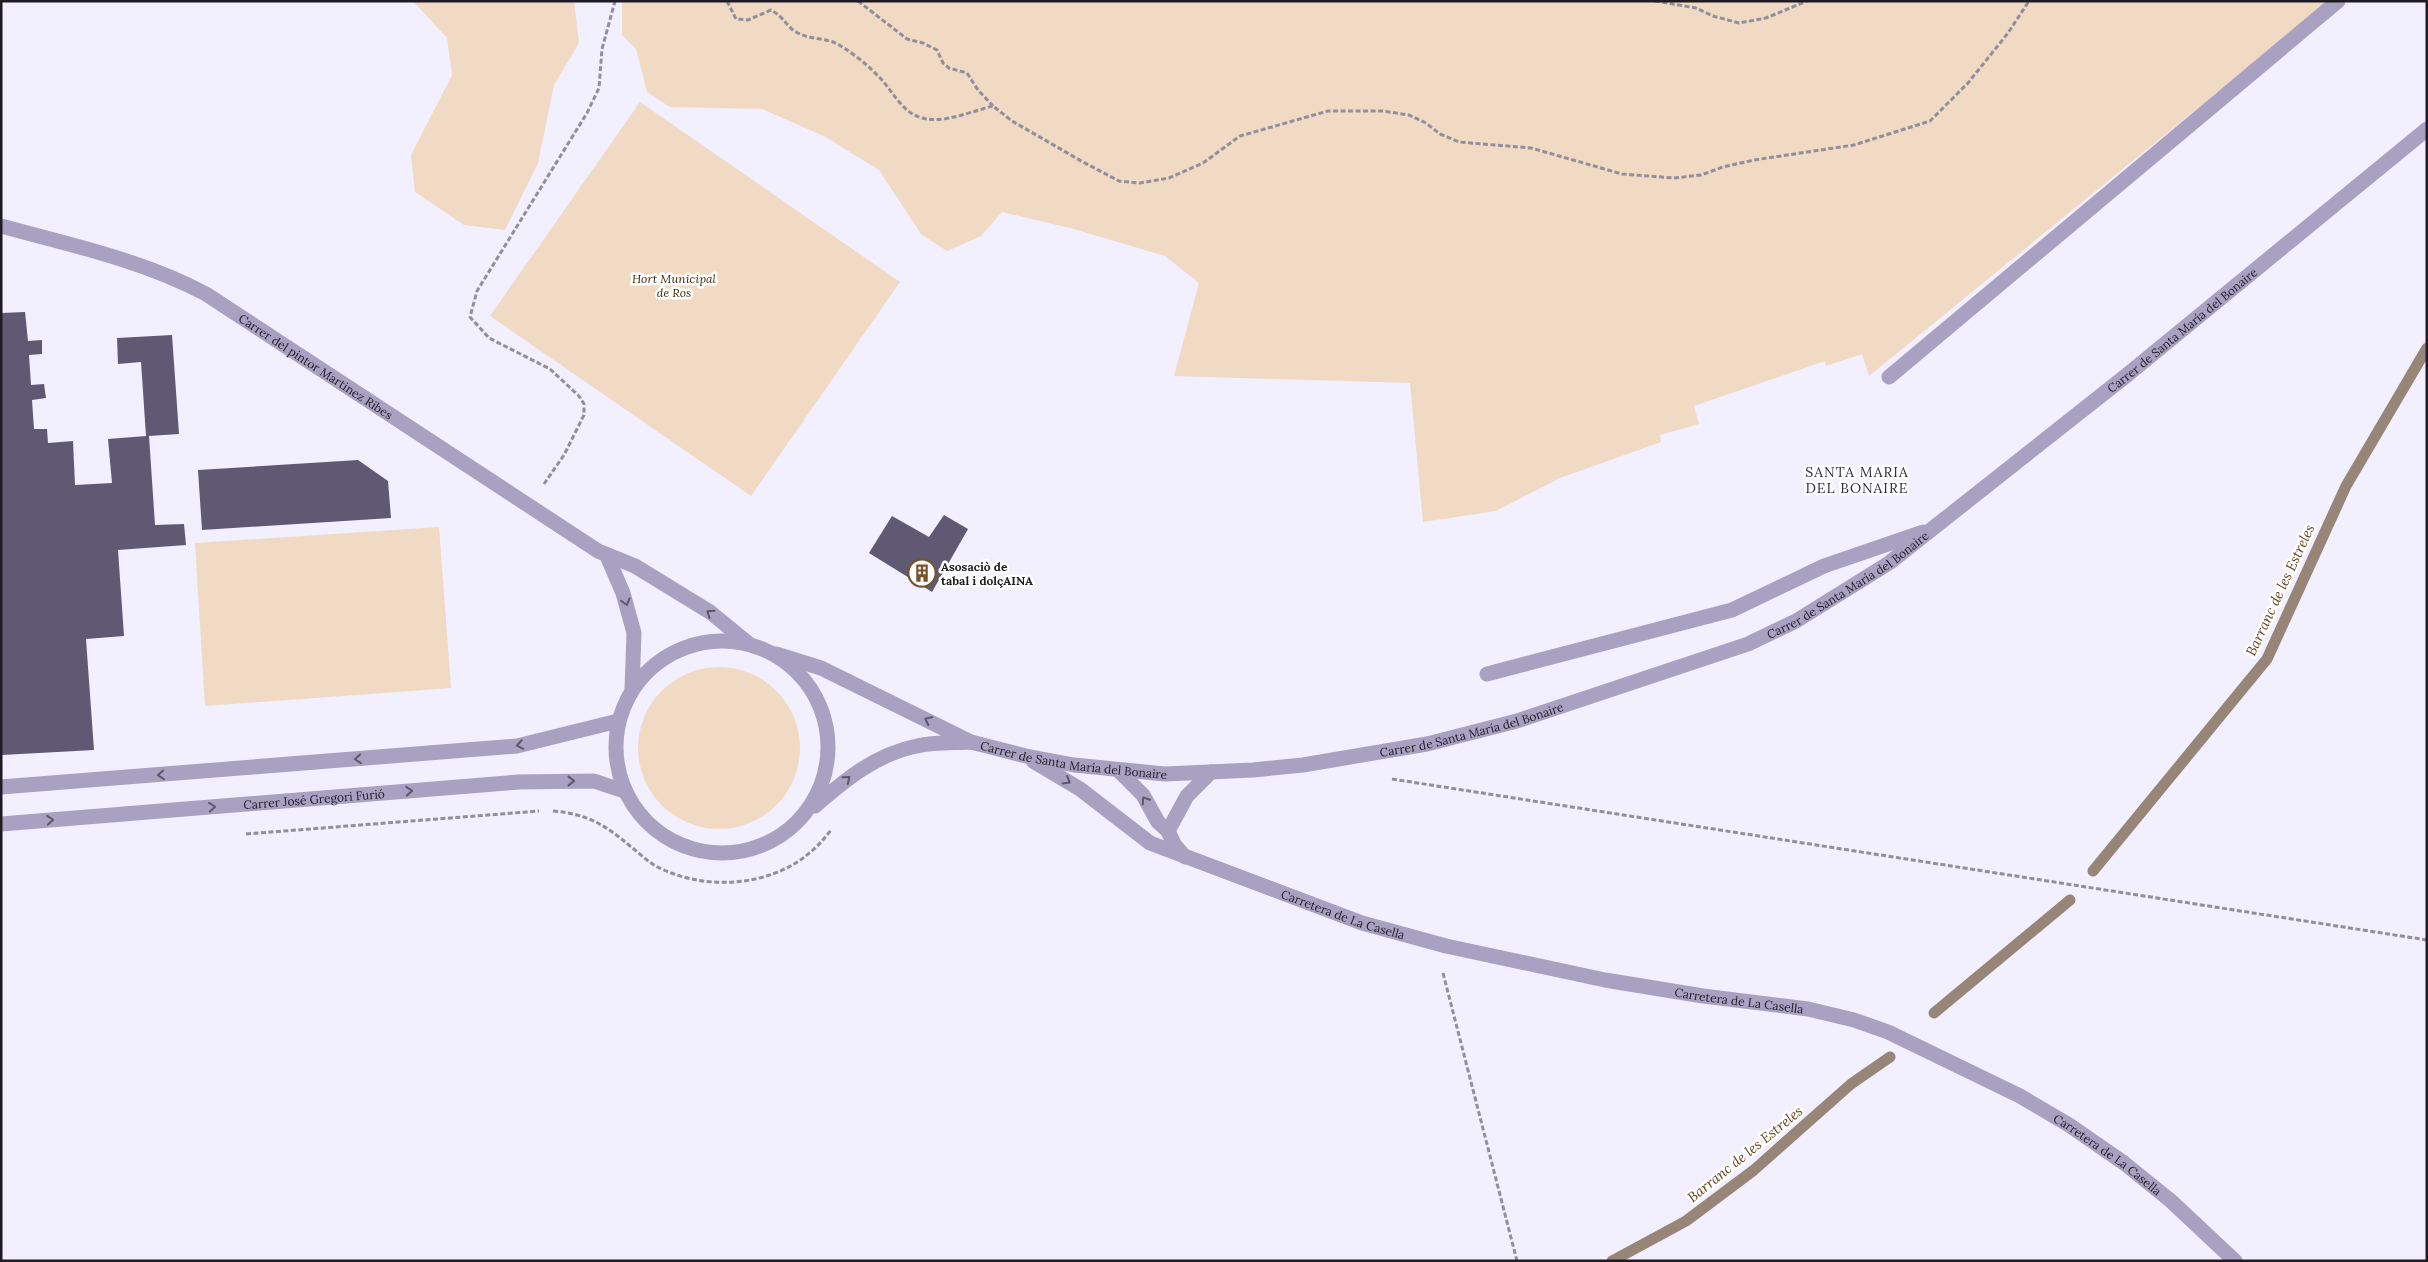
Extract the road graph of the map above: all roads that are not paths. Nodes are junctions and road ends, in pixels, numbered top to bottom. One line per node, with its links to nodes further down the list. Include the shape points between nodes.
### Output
1 (2338, 1): 4 (street)
2 (2427, 129): 5 (street, Carrer de Santa María del Bonaire)
3 (1, 226): 6 (street, Carrer del pintor Martinez Ribes, via 132,261 181,281)
4 (1889, 377)
5 (1934, 528): 9 (street, Carrer de Santa María del Bonaire, via 1824,566 1732,610); 15 (street, Carrer de Santa María del Bonaire, via 1849,590 1748,644 1517,721 1427,744 1303,765)
6 (608, 556): 7 (street, Carrer del pintor Martinez Ribes, one-way to 6, via 702,607 635,566); 10 (street, one-way to 10, via 634,633)
7 (748, 643): 8 (street); 10 (street, via 716,640 686,646 656,663)
8 (776, 654): 12 (street, Carrer de Santa María del Bonaire, one-way to 8, via 821,668); 18 (street, via 804,677 822,708 830,742 825,778)
9 (1488, 674)
10 (632, 689): 11 (street)
11 (618, 721): 16 (street, one-way to 16, via 517,746); 17 (street, via 615,756)
12 (971, 742): 13 (street, Carrer de Santa María del Bonaire); 18 (street, Carrer de Santa María del Bonaire, one-way to 12, via 852,774 891,754 917,746)
13 (1026, 756): 14 (street, Carrer de Santa María del Bonaire); 21 (street, Carretera de La Casella, one-way to 21, via 1080,789 1150,843)
14 (1118, 770): 15 (street, Carrer de Santa María del Bonaire, via 1165,774); 20 (street, one-way to 14, via 1158,822 1143,795)
15 (1211, 772): 20 (street, via 1187,796)
16 (1, 787)
17 (624, 792): 18 (street, Carrer de Santa María del Bonaire, via 646,822 676,844 712,854 749,851 783,836); 19 (street, Carrer José Gregori Furió, one-way to 17, via 519,782 594,781)
18 (810, 810)
19 (1, 824)
20 (1168, 831): 21 (street)
21 (1186, 858): 22 (street, Carretera de La Casella, via 1362,923 1446,946 1605,980 1808,1009 1888,1032 2020,1096 2069,1125 2124,1163)
22 (2235, 1261)

